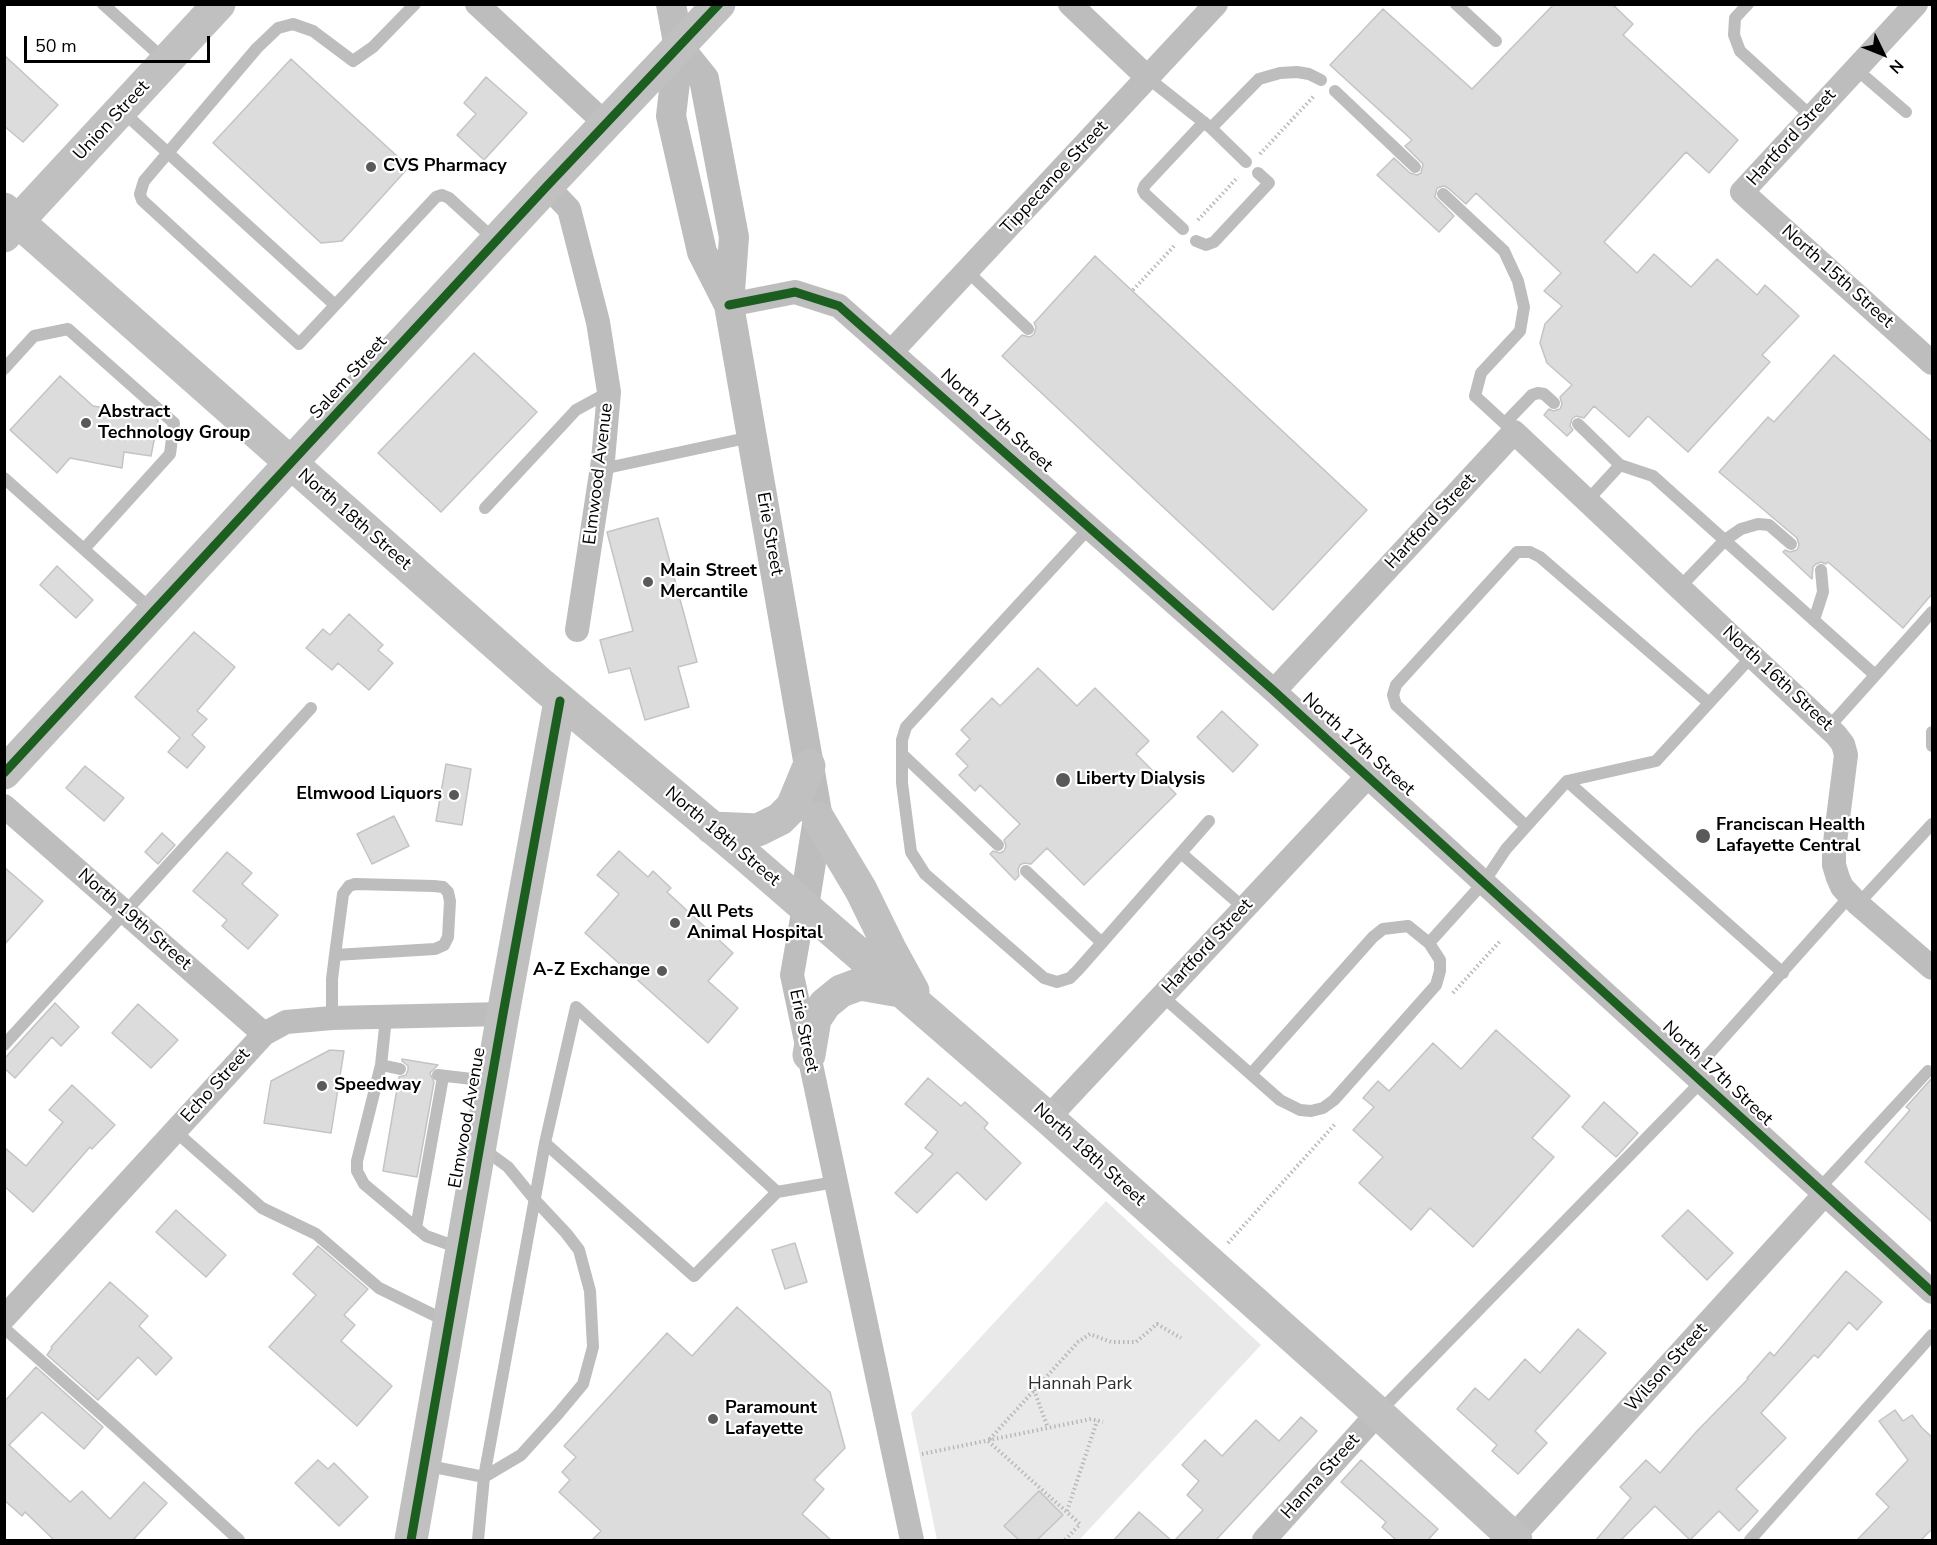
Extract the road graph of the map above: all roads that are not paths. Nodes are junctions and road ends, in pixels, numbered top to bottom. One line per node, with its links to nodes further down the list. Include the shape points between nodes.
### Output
1 (103, 4): 14 (lane)
2 (219, 4): 14 (main road, Union Street)
3 (415, 4): 24 (lane, via 353,62 313,31 293,24 278,28 256,48)
4 (477, 4): 22 (street)
5 (671, 4): 13 (street, Erie Street)
6 (719, 4): 13 (main road, Salem Street)
7 (1070, 4): 16 (street)
8 (1216, 4): 16 (street, Tippecanoe Street)
9 (1456, 4): 12 (lane)
10 (1748, 4): 21 (lane, via 1735,18 1734,35 1740,51)
11 (1916, 4): 15 (street, Hartford Street)
12 (1496, 42)
13 (679, 48): 22 (main road, Salem Street); 37 (street, Erie Street, via 670,116 702,252); 37 (street, Erie Street, via 704,79 734,237)
14 (166, 62): 19 (main road, Union Street)
15 (1856, 69): 20 (lane); 21 (street, Hartford Street)
16 (1148, 78): 23 (lane); 35 (street, Tippecanoe Street)
17 (1321, 84): 23 (lane, via 1309,74 1297,72 1258,79)
18 (1335, 91): 26 (lane)
19 (122, 111): 24 (lane); 31 (main road, Union Street)
20 (1905, 112)
21 (1811, 116): 29 (street, Hartford Street)
22 (607, 125): 28 (main road, Salem Street)
23 (1207, 125): 25 (lane); 32 (lane, via 1143,190)
24 (169, 153): 36 (lane); 36 (lane, via 144,181 142,200 299,344)
25 (1251, 160)
26 (1415, 167)
27 (1258, 173): 33 (lane, via 1269,183 1214,242 1206,245)
28 (547, 186): 34 (main road, Salem Street); 42 (street, Elmwood Avenue, via 569,209 598,322)
29 (1742, 192): 40 (street, North 15th Street)
30 (1443, 194): 45 (lane, via 1504,251 1518,280 1524,307 1520,331 1481,373 1475,396)
31 (9, 222): 47 (main road, North 18th Street)
32 (1183, 233)
33 (1196, 241)
34 (496, 242): 36 (lane, via 449,198 436,197); 47 (main road, Salem Street)
35 (968, 271): 38 (lane); 39 (street, Tippecanoe Street)
36 (335, 304)
37 (729, 305): 39 (street, North 17th Street, via 795,292 839,306); 46 (street, Erie Street)
38 (1028, 329)
39 (892, 351): 53 (street, North 17th Street)
40 (1932, 363)
41 (4, 369): 56 (lane, via 34,336 68,329 174,423 170,454)
42 (609, 392): 49 (street, Elmwood Avenue); 52 (lane, via 576,410)
43 (1554, 403): 45 (lane, via 1544,394 1532,395)
44 (1578, 424): 48 (lane)
45 (1510, 428): 51 (street, North 16th Street); 65 (street, Hartford Street)
46 (752, 437): 49 (lane); 73 (street, Erie Street)
47 (291, 465): 59 (main road, Salem Street); 66 (main road, North 18th Street)
48 (1620, 465): 51 (lane); 54 (lane, via 1653,476)
49 (602, 469): 62 (street, Elmwood Avenue)
50 (4, 478): 56 (lane)
51 (1587, 501): 58 (street, North 16th Street)
52 (485, 508)
53 (1090, 527): 65 (street, North 17th Street); 72 (lane, via 906,727)
54 (1725, 540): 55 (lane, via 1758,524 1769,525); 58 (lane); 61 (lane)
55 (1791, 544)
56 (84, 549): 59 (lane)
57 (1821, 570): 61 (lane, via 1822,592)
58 (1679, 588): 63 (street, North 16th Street)
59 (154, 612): 74 (main road, Salem Street)
60 (1932, 612): 64 (lane)
61 (1814, 620): 64 (lane)
62 (577, 630)
63 (1752, 656): 67 (lane); 69 (street, North 16th Street)
64 (1875, 675): 69 (lane)
65 (1274, 691): 75 (street, North 17th Street)
66 (560, 701): 82 (main road, North 18th Street); 99 (main road, Elmwood Avenue)
67 (1709, 703): 76 (lane, via 1656,761); 81 (lane, via 1540,557 1517,552 1396,685 1393,695 1396,705)
68 (311, 708): 90 (lane)
69 (1828, 728): 87 (street, North 16th Street, via 1843,744 1846,755 1834,865 1842,887)
70 (1932, 732): 71 (lane)
71 (1932, 746)
72 (902, 754): 83 (lane); 91 (lane, via 911,852 925,874 1044,978 1057,982 1070,978)
73 (809, 766): 78 (street, Erie Street); 82 (main road, via 792,807 780,819 758,830)
74 (4, 773)
75 (1368, 776): 86 (street, North 17th Street); 89 (street, Hartford Street)
76 (1567, 781): 81 (lane); 95 (lane)
77 (4, 806): 90 (street, North 19th Street)
78 (818, 818): 88 (street, Erie Street); 98 (main road)
79 (1209, 821): 84 (lane)
80 (1932, 824): 87 (lane)
81 (1526, 826): 86 (lane)
82 (712, 828): 88 (main road, North 18th Street)
83 (998, 845)
84 (1181, 853): 89 (lane); 91 (lane)
85 (1026, 871): 91 (lane)
86 (1484, 882): 92 (lane); 109 (street, North 17th Street)
87 (1854, 900): 94 (street, North 16th Street); 95 (lane)
88 (804, 907): 96 (main road, North 18th Street); 104 (street, Erie Street, via 792,975)
89 (1244, 908): 97 (street, Hartford Street)
90 (126, 912): 102 (street, North 19th Street); 103 (lane)
91 (1102, 943)
92 (1429, 943): 108 (lane, via 1408,926 1383,929); 108 (lane, via 1440,960 1436,985 1334,1100 1323,1108 1300,1110 1289,1106)
93 (335, 955): 93 (lane, via 344,894 349,886 434,886 448,892 448,937 444,945 435,949); 100 (lane)
94 (1932, 968)
95 (1783, 973): 109 (lane)
96 (900, 991): 98 (main road, North 18th Street); 104 (main road, via 860,984 841,991 815,1019)
97 (1162, 996): 108 (lane); 111 (street, Hartford Street)
98 (926, 1013): 111 (main road, North 18th Street)
99 (503, 1014): 101 (street, Echo Street); 110 (main road, Elmwood Avenue)
100 (333, 1018): 101 (street, Echo Street); 102 (street, Echo Street, via 286,1022)
101 (386, 1018): 105 (lane)
102 (264, 1034): 112 (street, Echo Street)
103 (4, 1045)
104 (809, 1055): 115 (street, Erie Street)
105 (381, 1065): 106 (lane); 119 (lane, via 357,1171 364,1184)
106 (400, 1069)
107 (1928, 1071): 117 (lane)
108 (1251, 1074)
109 (1697, 1078): 117 (street, North 17th Street); 126 (lane)
110 (491, 1082): 114 (main road, Elmwood Avenue); 119 (lane, via 440,1076)
111 (1048, 1118): 126 (main road, North 18th Street)
112 (175, 1131): 122 (street, Echo Street); 123 (lane, via 262,1208 316,1234 379,1288)
113 (545, 1143): 116 (lane, via 694,1276); 116 (lane, via 576,1007); 118 (lane)
114 (480, 1147): 118 (lane, via 508,1167); 120 (main road, Elmwood Avenue)
115 (835, 1182): 116 (lane); 132 (street, Erie Street)
116 (777, 1192)
117 (1821, 1192): 121 (street, North 17th Street); 134 (street, Wilson Street)
118 (535, 1200): 128 (lane); 128 (lane, via 579,1250 590,1292 594,1347 583,1384 558,1414 521,1455)
119 (416, 1228): 120 (lane, via 426,1236)
120 (462, 1249): 123 (main road, Elmwood Avenue)
121 (1932, 1292)
122 (4, 1318)
123 (449, 1323): 127 (main road, Elmwood Avenue)
124 (4, 1328): 129 (lane)
125 (1932, 1335): 135 (lane)
126 (1378, 1413): 133 (street, Hanna Street); 134 (main road, North 18th Street)
127 (424, 1465): 128 (lane); 130 (main road, Elmwood Avenue)
128 (484, 1477): 131 (lane)
129 (239, 1540)
130 (411, 1540)
131 (478, 1540)
132 (912, 1540)
133 (1264, 1540)
134 (1513, 1540)
135 (1750, 1540)

